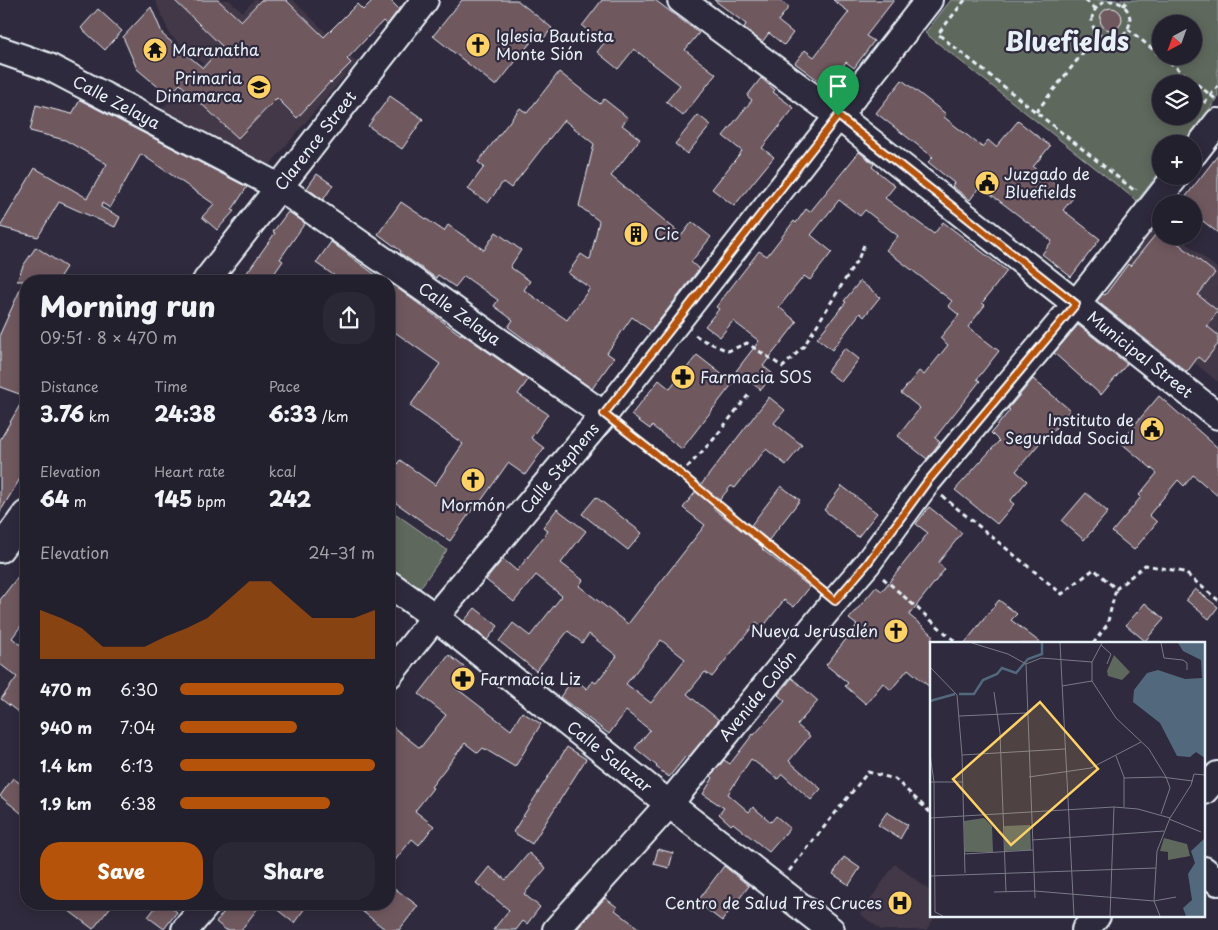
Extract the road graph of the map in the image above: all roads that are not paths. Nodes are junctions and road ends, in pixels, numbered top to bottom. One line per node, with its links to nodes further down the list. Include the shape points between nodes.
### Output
1 (425, 0): 9 (street, Clarence Street)
2 (681, 0): 5 (street, Municipal Street)
3 (929, 0): 5 (street, Calle Stephens)
4 (0, 50): 9 (street, Calle Zelaya, via 49,66)
5 (838, 116): 11 (street, Municipal Street); 12 (street, Calle Stephens)
6 (1218, 122): 7 (street)
7 (1202, 143)
8 (1169, 185): 11 (street, Avenida Colón)
9 (280, 187): 10 (street, Clarence Street); 12 (street, Calle Zelaya)
10 (211, 275)
11 (1076, 304): 13 (street, Municipal Street); 21 (street, Avenida Colón, via 927,482 867,564)
12 (604, 414): 17 (street, Calle Stephens)
13 (1218, 416)
14 (20, 522): 15 (street)
15 (0, 549)
16 (395, 588): 17 (street, Calle Salazar)
17 (435, 617): 18 (street, Calle Stephens); 21 (street, Calle Salazar)
18 (395, 667)
19 (1218, 775): 20 (street)
20 (1206, 789)
21 (669, 804): 27 (street, Avenida Colón); 28 (street, Calle Salazar)
22 (1206, 872): 23 (street)
23 (1218, 882)
24 (201, 910): 26 (street)
25 (1095, 918): 29 (street)
26 (185, 930)
27 (556, 930)
28 (831, 930)
29 (1085, 930)

